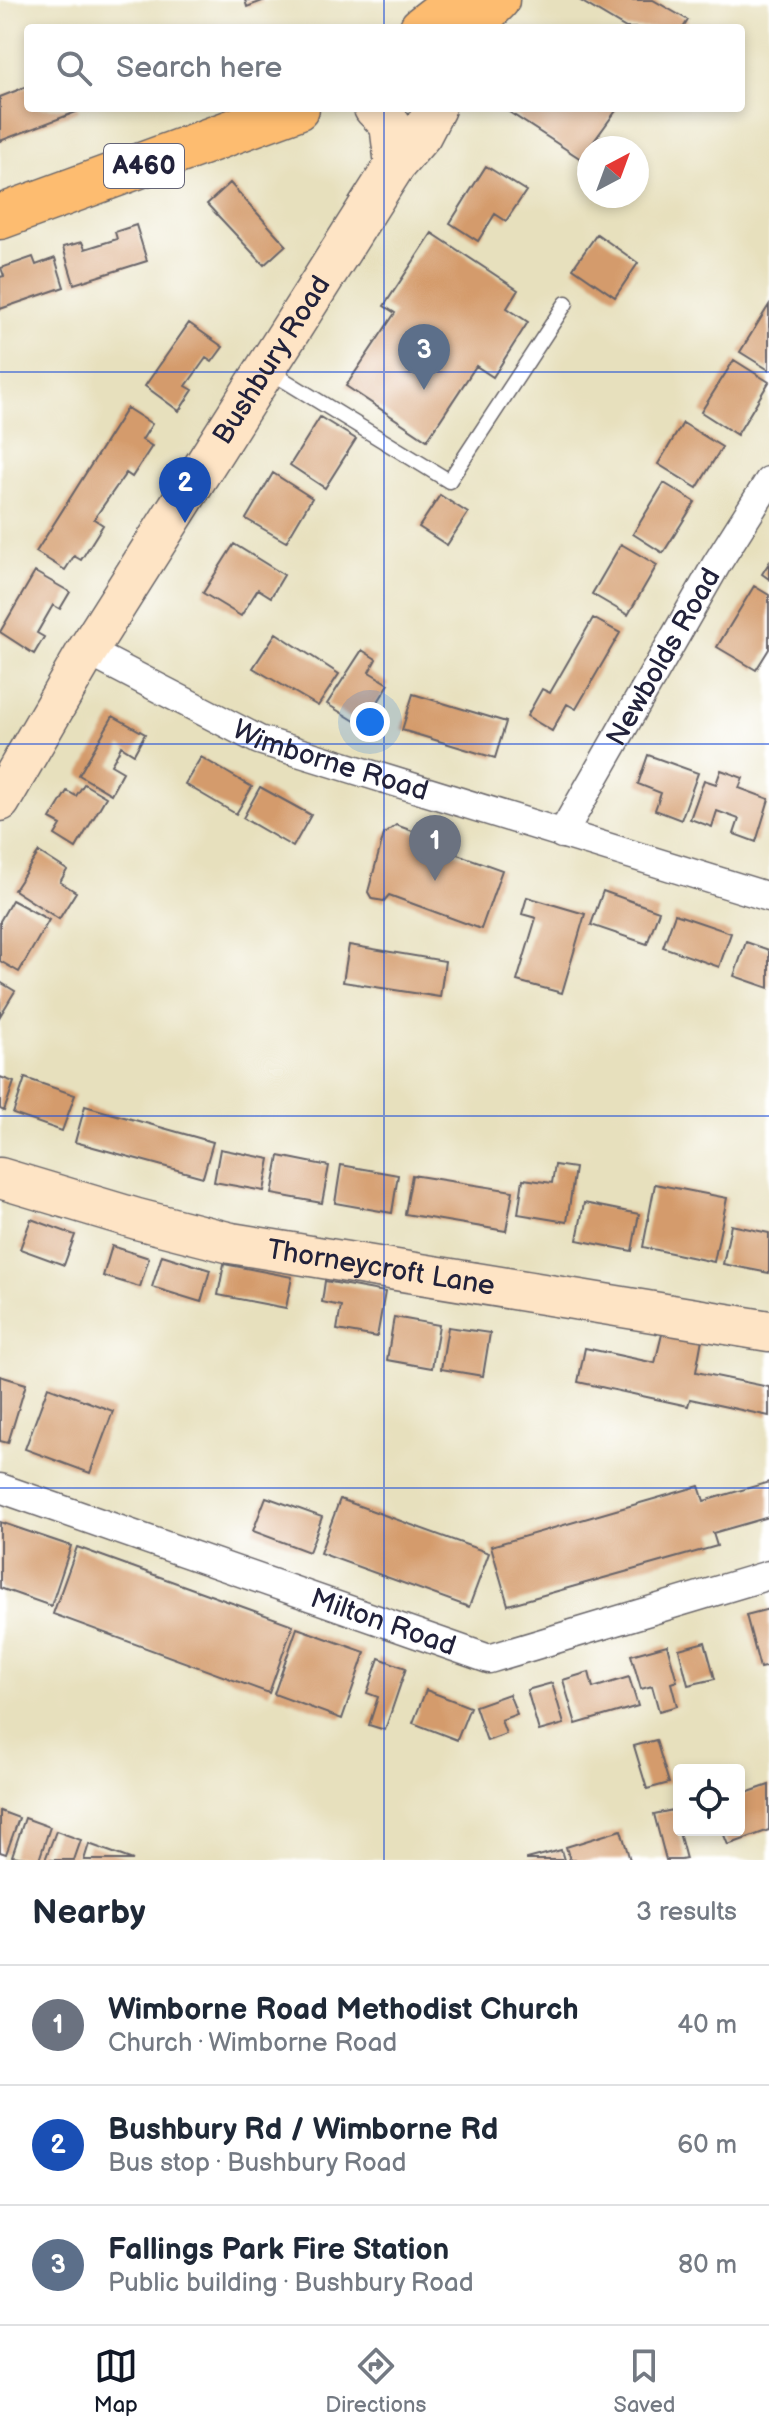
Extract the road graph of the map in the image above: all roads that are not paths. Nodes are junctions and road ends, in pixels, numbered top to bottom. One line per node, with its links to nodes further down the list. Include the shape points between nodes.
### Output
1 (497, 0): 2 (highway)
2 (442, 15)
3 (294, 112): 8 (highway, A460)
4 (378, 112): 7 (street, via 390,124)
5 (408, 112): 7 (street, Bushbury Road)
6 (433, 112): 7 (street, Bushbury Road)
7 (395, 165): 10 (street, Bushbury Road)
8 (0, 217)
9 (566, 303): 10 (lane, via 449,481)
10 (266, 369): 12 (street, Bushbury Road)
11 (769, 481): 14 (street, Newbolds Road)
12 (87, 651): 13 (street, Bushbury Road); 14 (street, Wimborne Road, via 259,740)
13 (0, 801)
14 (562, 834): 15 (street, Wimborne Road)
15 (769, 897)
16 (0, 1178): 17 (street, Thorneycroft Lane, via 231,1243)
17 (769, 1331)
18 (0, 1488): 19 (street, Milton Road, via 489,1659)
19 (769, 1575)

